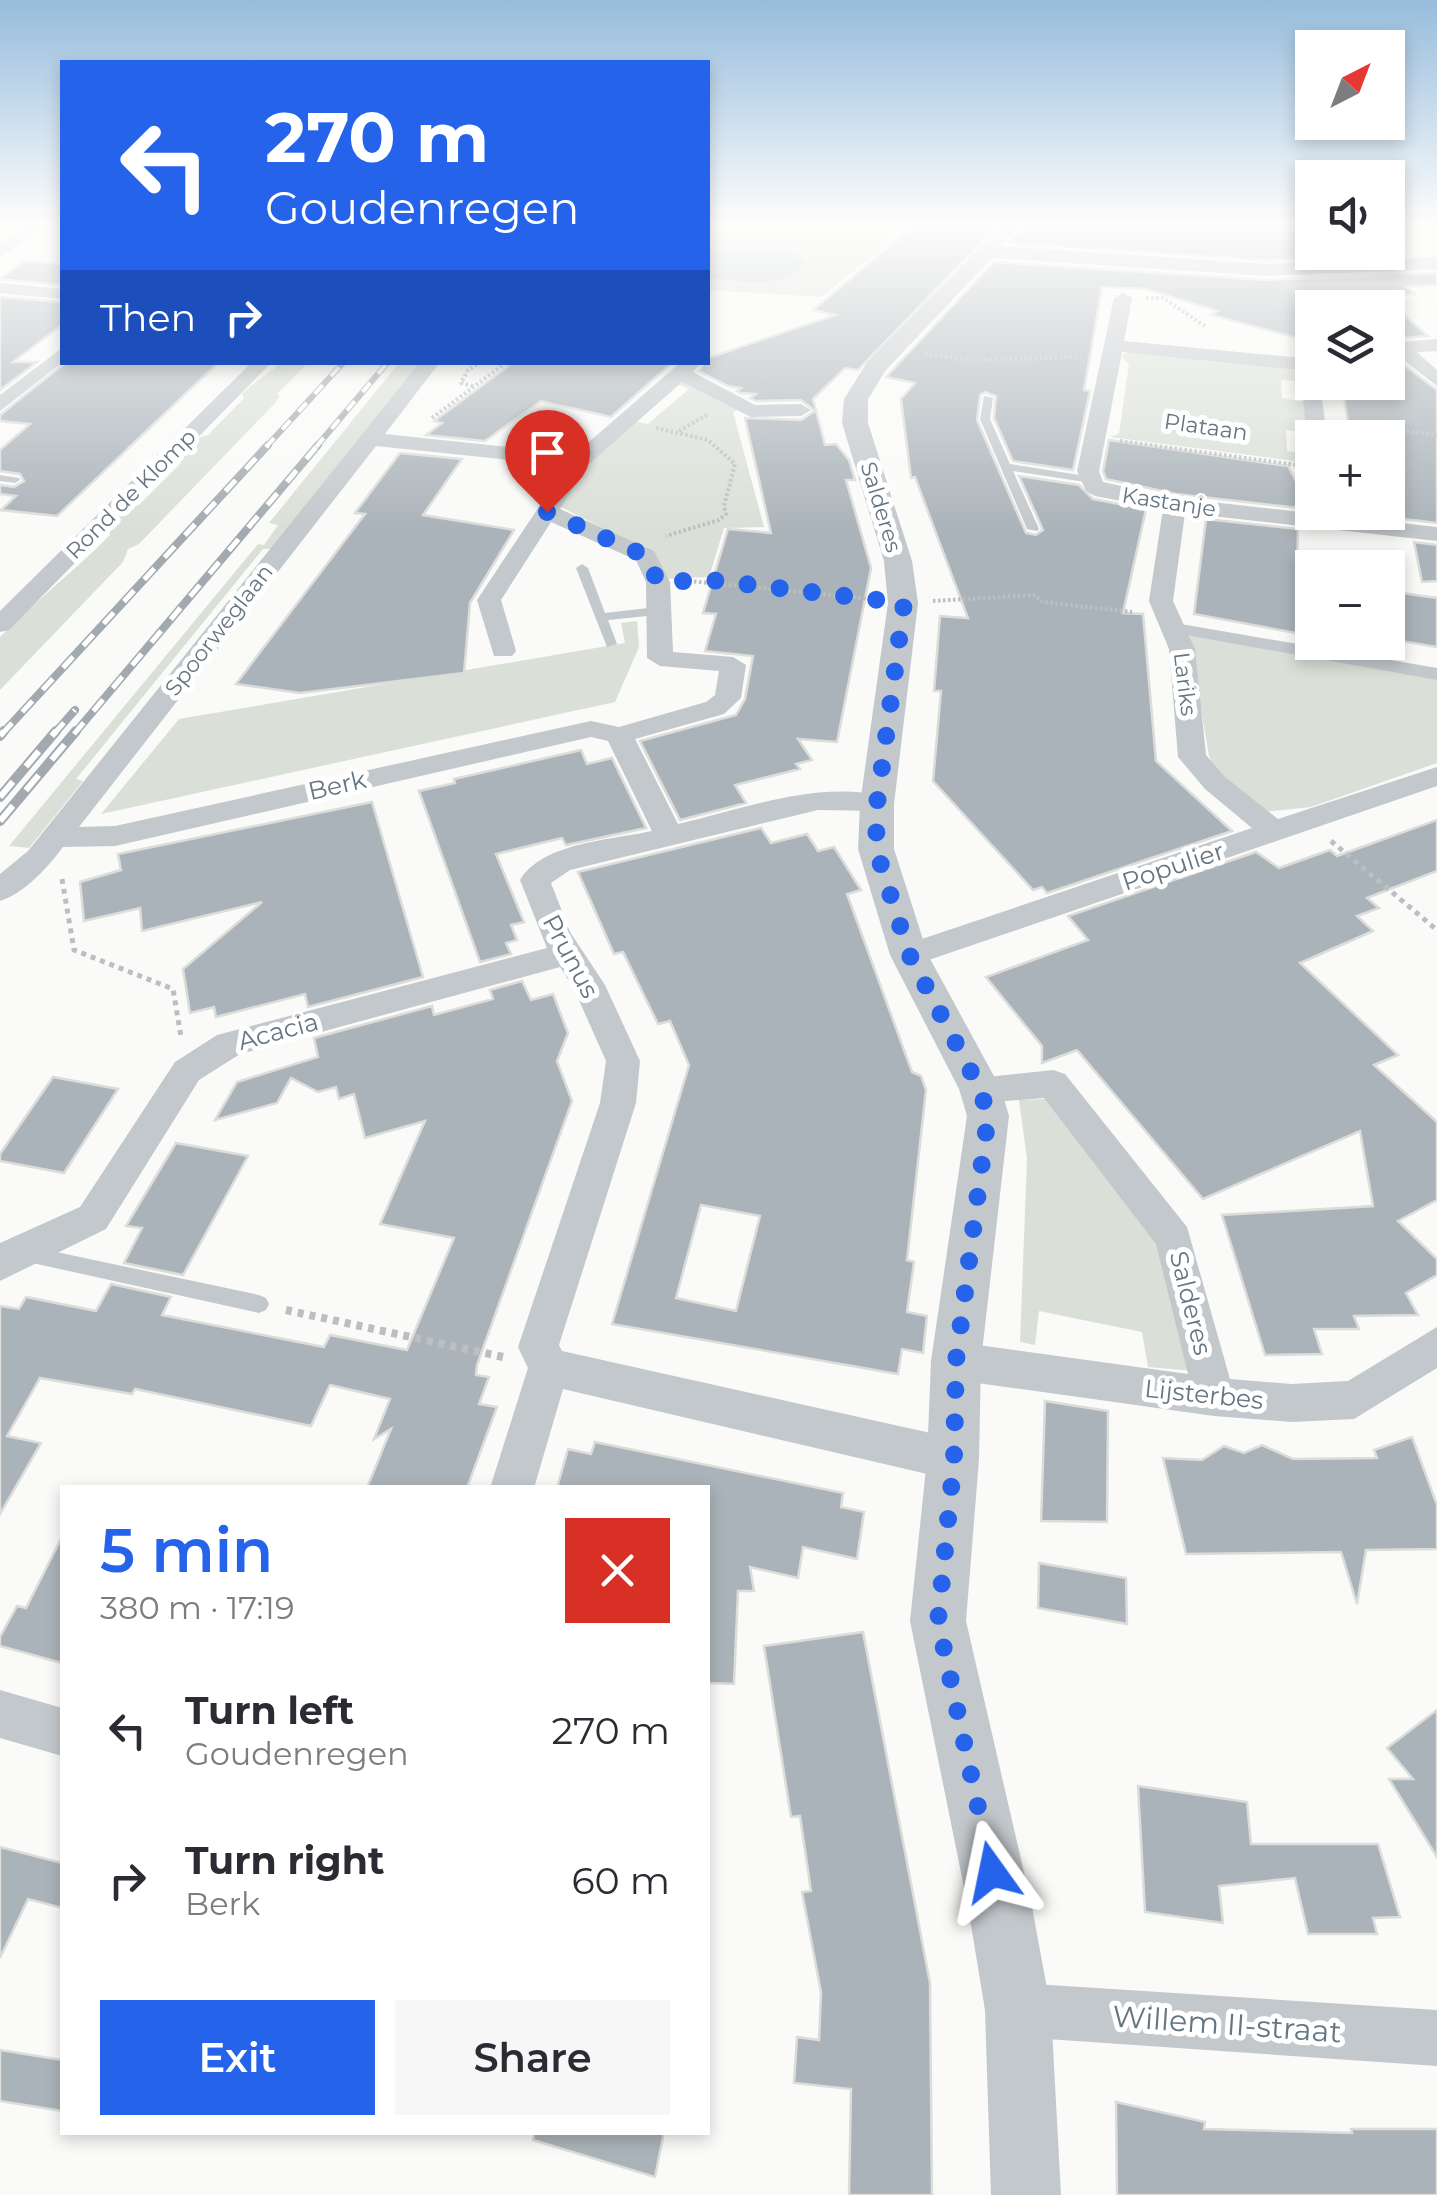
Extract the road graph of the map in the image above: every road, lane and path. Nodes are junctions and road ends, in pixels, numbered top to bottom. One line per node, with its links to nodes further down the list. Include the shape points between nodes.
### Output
1 (915, 326): 5 (street, Salderes)
2 (1122, 326): 7 (street, Kastanje)
3 (1206, 326): 9 (path, via 1230,334)
4 (1437, 345): 6 (street)
5 (894, 348): 7 (path, via 948,359); 43 (street, Salderes, via 856,399 855,423 898,561)
6 (1405, 348)
7 (1113, 352): 9 (street); 27 (street, Kastanje)
8 (60, 356): 22 (street)
9 (1230, 357): 11 (street)
10 (1405, 357): 17 (street)
11 (1295, 361)
12 (259, 365): 47 (street, Rond de Klomp)
13 (429, 365): 28 (street, Spoorweglaan)
14 (476, 365): 18 (path)
15 (503, 365): 20 (path)
16 (687, 368): 23 (street, via 752,411); 24 (street)
17 (1437, 380)
18 (461, 382): 19 (path); 20 (path)
19 (450, 384)
20 (474, 386): 29 (path)
21 (988, 398): 32 (lane, via 984,419)
22 (0, 405)
23 (801, 410)
24 (626, 422): 30 (street); 40 (path, via 708,440 735,464 726,514 719,520)
25 (1405, 433): 26 (path)
26 (1437, 435)
27 (1094, 437): 31 (path, Plataan); 35 (street, Kastanje)
28 (370, 439): 29 (street); 57 (street, Spoorweglaan)
29 (404, 442): 30 (street)
30 (580, 461): 37 (street)
31 (1295, 465)
32 (1006, 467): 35 (lane); 38 (lane)
33 (0, 478): 34 (lane)
34 (15, 480)
35 (1092, 480): 36 (street, Kastanje, via 1103,492)
36 (1175, 505): 39 (street, Kastanje); 46 (street, Lariks, via 1161,601)
37 (547, 512): 40 (street); 49 (street, via 489,600)
38 (1033, 530)
39 (1437, 534)
40 (631, 549): 42 (street, via 646,556)
41 (582, 568): 45 (lane)
42 (658, 582): 43 (path, via 711,580); 44 (street, Berk)
43 (904, 603): 46 (path, via 1034,595); 53 (street, Salderes)
44 (658, 610): 45 (lane); 51 (street, Berk, via 660,658 733,664 728,698 716,708)
45 (600, 616): 48 (lane)
46 (1172, 622): 50 (street); 55 (street, Lariks, via 1182,649 1192,758)
47 (0, 625)
48 (611, 644)
49 (504, 651)
50 (1437, 674)
51 (619, 735): 56 (street); 57 (street, Berk, via 592,729 114,836)
52 (1437, 776): 54 (street, Populier)
53 (877, 804): 56 (street, Prunus, via 818,801); 61 (street, Salderes, via 876,849)
54 (1308, 820): 55 (street, Populier); 59 (path)
55 (1275, 832): 61 (street, Populier)
56 (668, 836): 60 (street, Prunus, via 560,862 534,880)
57 (55, 838): 58 (street, Spoorweglaan); 62 (path, via 74,950 173,989)
58 (0, 890)
59 (1437, 930)
60 (566, 954): 62 (street, Acacia, via 228,1044); 68 (street, Prunus, via 589,985 624,1061 618,1103 538,1348)
61 (909, 954): 63 (street, Salderes)
62 (186, 1070): 64 (street, Acacia, via 93,1218)
63 (980, 1089): 67 (street, Salderes, via 988,1116); 69 (street, Salderes, via 1053,1084 1174,1238)
64 (9, 1258): 65 (lane, Acacia)
65 (259, 1304): 68 (path)
66 (1437, 1345): 69 (street, Lijsterbes, via 1354,1400)
67 (956, 1361): 69 (street, Lijsterbes); 70 (street, Salderes)
68 (548, 1367): 70 (street); 71 (street)
69 (1214, 1398)
70 (954, 1459): 74 (street, Salderes, via 938,1621)
71 (513, 1485)
72 (0, 1714): 73 (street)
73 (60, 1731)
74 (1018, 2010): 75 (street, Willem II-straat); 76 (street, Salderes)
75 (1437, 2038)
76 (1026, 2195)

